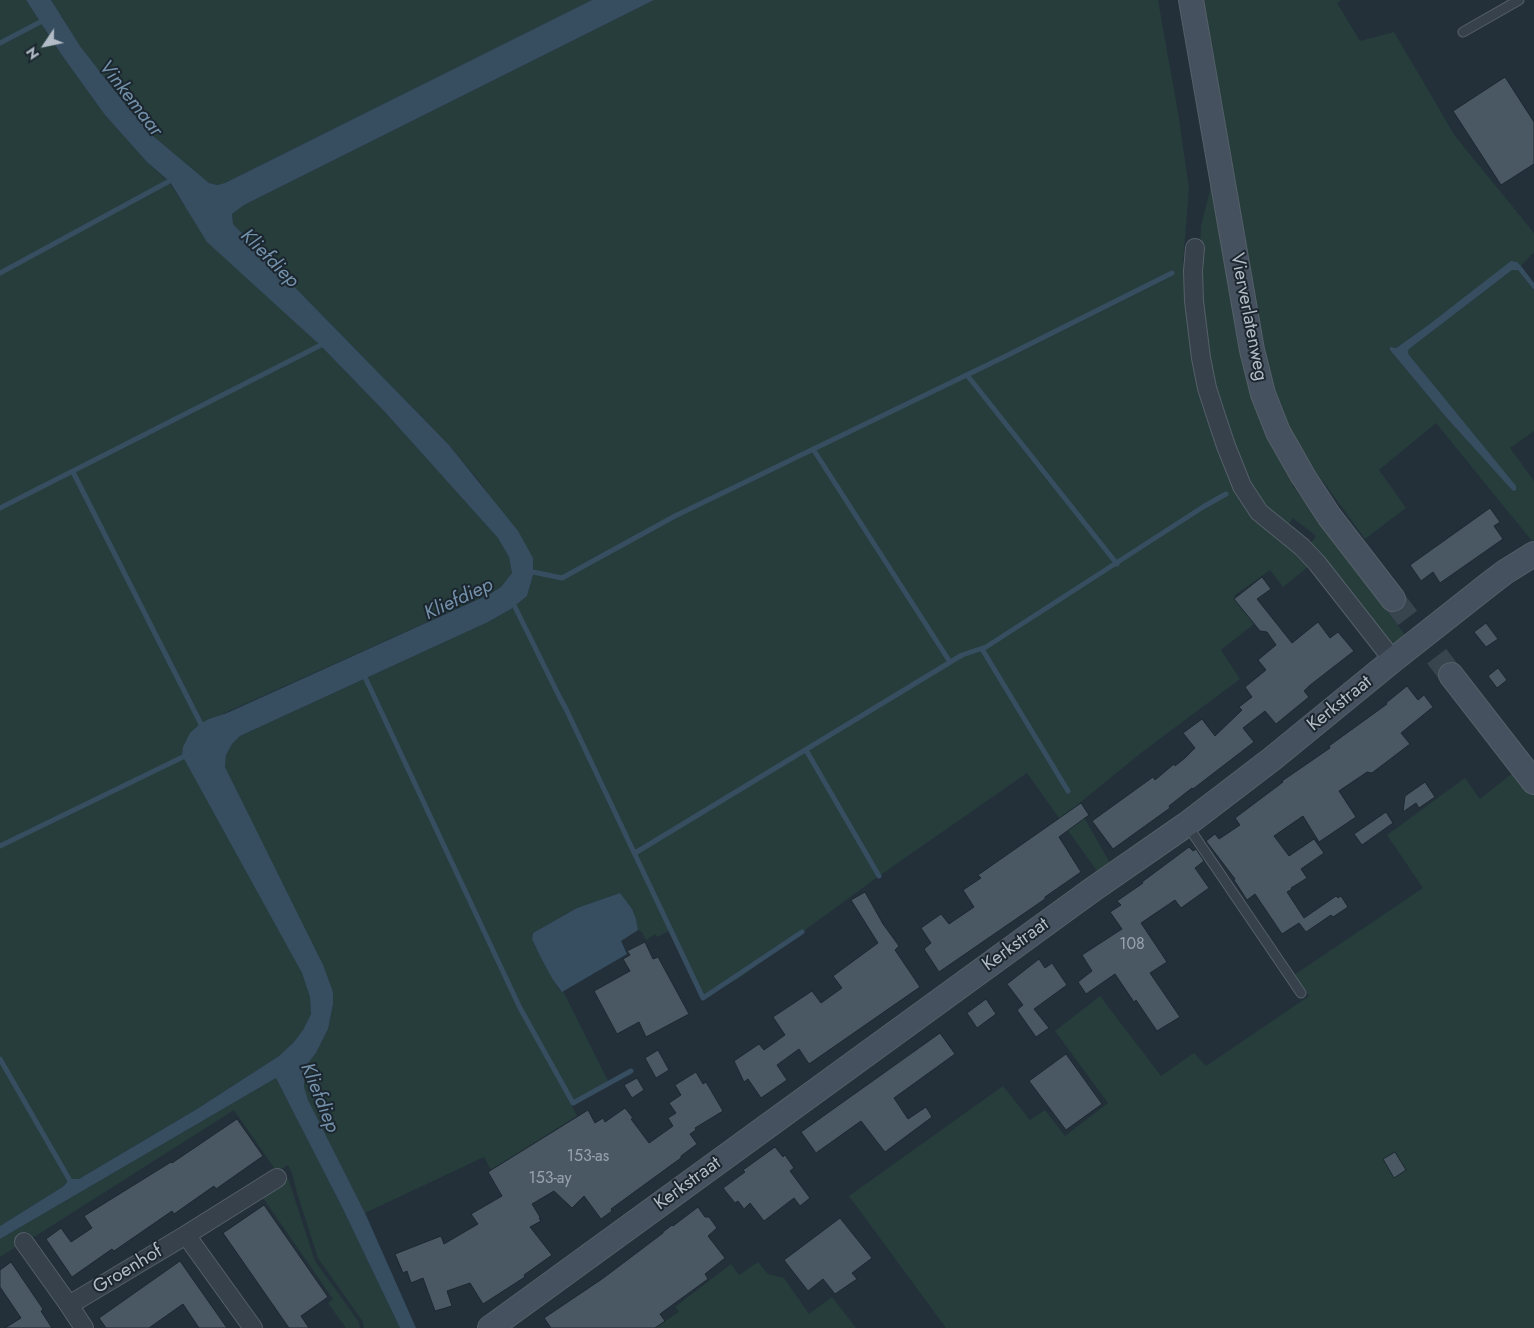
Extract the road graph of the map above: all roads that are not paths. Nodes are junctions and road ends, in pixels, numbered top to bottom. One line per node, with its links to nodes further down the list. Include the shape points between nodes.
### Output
1 (1191, 0): 6 (street, Vierverlatenweg, via 1252,350 1263,394 1278,432 1303,476 1329,516)
2 (1519, 0): 3 (lane)
3 (1463, 32)
4 (1195, 248): 7 (street, via 1194,301 1201,358 1207,388 1242,486 1259,512 1317,563)
5 (1534, 554): 7 (street, Kerkstraat, via 1500,576)
6 (1393, 599)
7 (1393, 660): 10 (street, Kerkstraat)
8 (1451, 675): 9 (street)
9 (1534, 782)
10 (1187, 824): 11 (lane); 18 (street, Kerkstraat)
11 (1301, 993)
12 (277, 1178): 13 (street, Groenhof)
13 (186, 1234): 15 (street, Groenhof); 17 (street)
14 (24, 1242): 15 (street)
15 (69, 1305): 16 (street)
16 (84, 1328)
17 (253, 1328)
18 (490, 1328)

